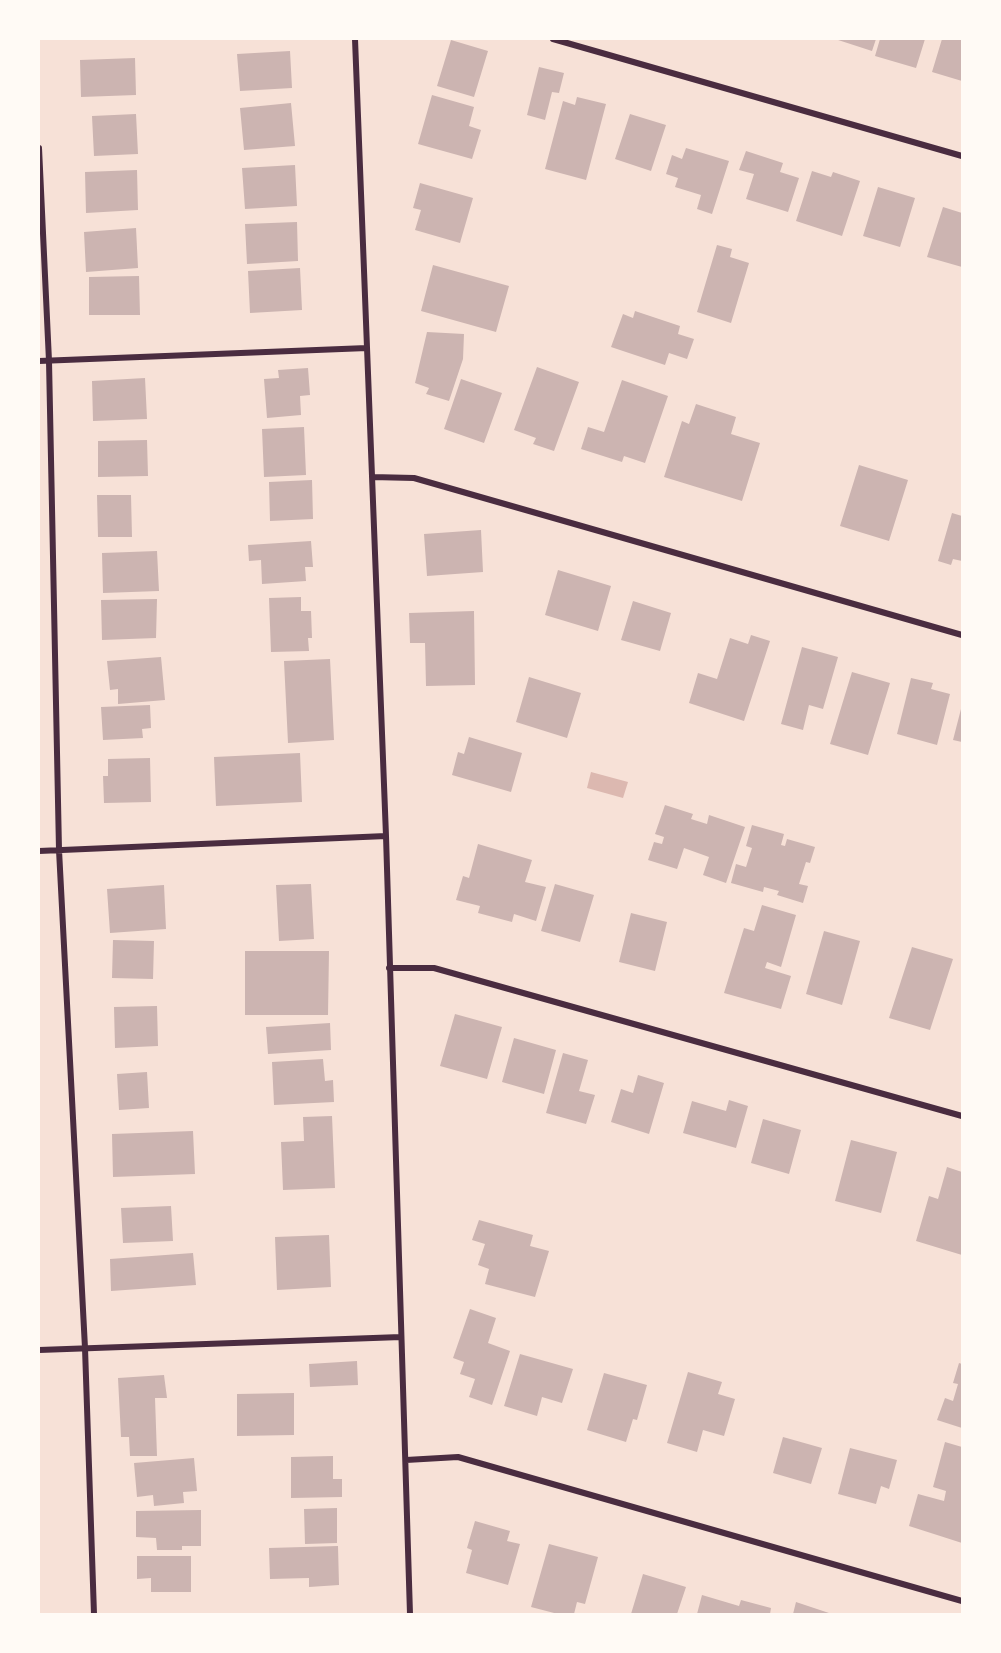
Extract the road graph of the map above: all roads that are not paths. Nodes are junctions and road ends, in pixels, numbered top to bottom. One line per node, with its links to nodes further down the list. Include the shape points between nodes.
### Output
1 (355, 39): 5 (street)
2 (553, 39): 4 (street)
3 (39, 148): 7 (street)
4 (962, 156)
5 (367, 348): 7 (street); 8 (street)
6 (39, 361): 7 (street)
7 (49, 361): 11 (street)
8 (372, 477): 9 (street, via 414,478); 10 (street)
9 (962, 635)
10 (386, 837): 11 (street); 13 (street)
11 (59, 850): 12 (street); 16 (street)
12 (39, 851)
13 (389, 968): 14 (street, via 434,968); 15 (street)
14 (962, 1116)
15 (401, 1337): 16 (street); 18 (street)
16 (84, 1348): 17 (street); 20 (street)
17 (39, 1350)
18 (406, 1460): 19 (street, via 458,1457); 21 (street)
19 (962, 1601)
20 (94, 1614)
21 (410, 1614)

